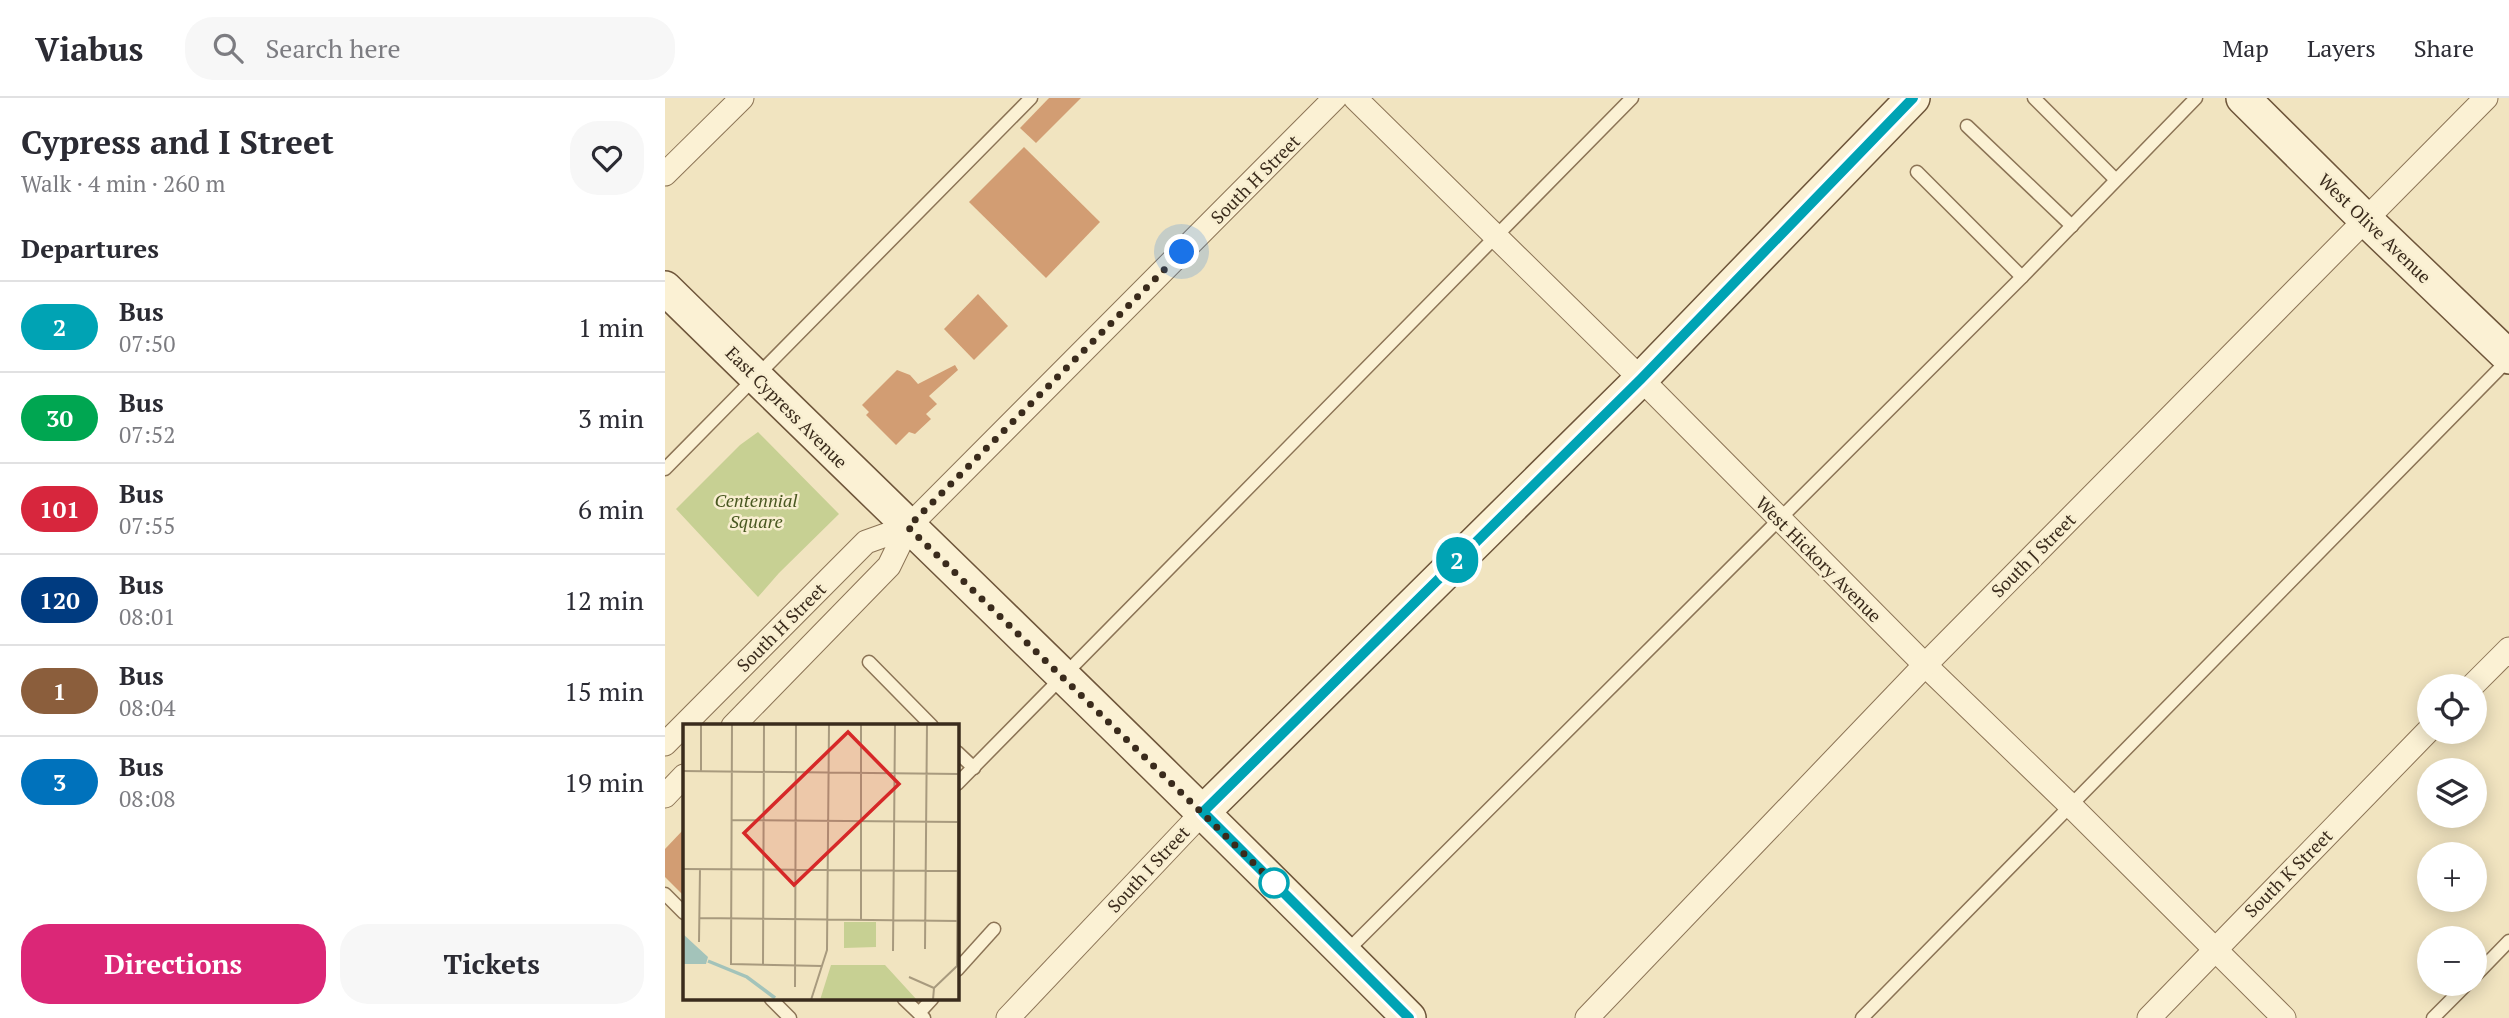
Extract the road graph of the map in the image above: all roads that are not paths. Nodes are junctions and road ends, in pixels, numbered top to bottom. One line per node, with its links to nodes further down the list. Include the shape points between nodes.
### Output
1 (742, 98): 13 (street)
2 (1031, 98): 21 (lane)
3 (1335, 98): 25 (street, South H Street)
4 (1355, 98): 17 (street, West Hickory Avenue)
5 (1633, 98): 17 (lane)
6 (1913, 98): 22 (street, South I Street)
7 (2034, 98): 14 (lane)
8 (2196, 98): 14 (lane)
9 (2243, 98): 15 (street, West Olive Avenue)
10 (2486, 98): 15 (street, South J Street)
11 (1967, 126): 16 (lane)
12 (1917, 172): 18 (lane)
13 (665, 174)
14 (2115, 179): 16 (lane)
15 (2365, 219): 20 (street, West Olive Avenue); 28 (street, South J Street)
16 (2072, 226): 18 (lane)
17 (1496, 235): 22 (street, West Hickory Avenue); 30 (lane)
18 (2022, 277): 24 (lane)
19 (665, 288): 21 (street, East Cypress Avenue)
20 (2509, 358): 42 (lane)
21 (755, 376): 23 (lane); 25 (street, East Cypress Avenue)
22 (1641, 379): 24 (street, West Hickory Avenue); 43 (street, South I Street)
23 (665, 469)
24 (1779, 519): 28 (street, West Hickory Avenue); 49 (lane)
25 (908, 527): 30 (street, East Cypress Avenue); 31 (street, South H Street, via 866,542); 32 (street, South H Street, via 889,566)
26 (2509, 649): 29 (street)
27 (869, 662): 33 (lane)
28 (1925, 665): 42 (street, West Hickory Avenue); 60 (street, South J Street)
29 (2484, 674)
30 (1063, 675): 38 (lane); 43 (street, East Cypress Avenue)
31 (685, 724)
32 (735, 724)
33 (930, 724)
34 (683, 726): 36 (street, South H Street)
35 (2417, 742): 48 (street, South K Street)
36 (665, 744)
37 (959, 754): 38 (lane)
38 (974, 768): 40 (lane)
39 (683, 777): 41 (street)
40 (959, 782)
41 (665, 796)
42 (2071, 806): 48 (street, West Hickory Avenue); 61 (lane)
43 (1203, 812): 49 (street, East Cypress Avenue); 58 (street, South I Street)
44 (665, 894): 45 (lane)
45 (683, 912)
46 (994, 929): 51 (lane)
47 (2509, 941): 50 (lane)
48 (2215, 948): 62 (street, South K Street); 63 (street, West Hickory Avenue)
49 (1345, 953): 59 (street, East Cypress Avenue)
50 (2487, 964)
51 (959, 968)
52 (2455, 996): 64 (lane)
53 (772, 1000): 57 (lane)
54 (905, 1000): 56 (lane)
55 (931, 1000): 56 (lane)
56 (921, 1016)
57 (790, 1018)
58 (1008, 1018)
59 (1409, 1018)
60 (1587, 1018)
61 (1862, 1018)
62 (2149, 1018)
63 (2284, 1018)
64 (2434, 1018)

